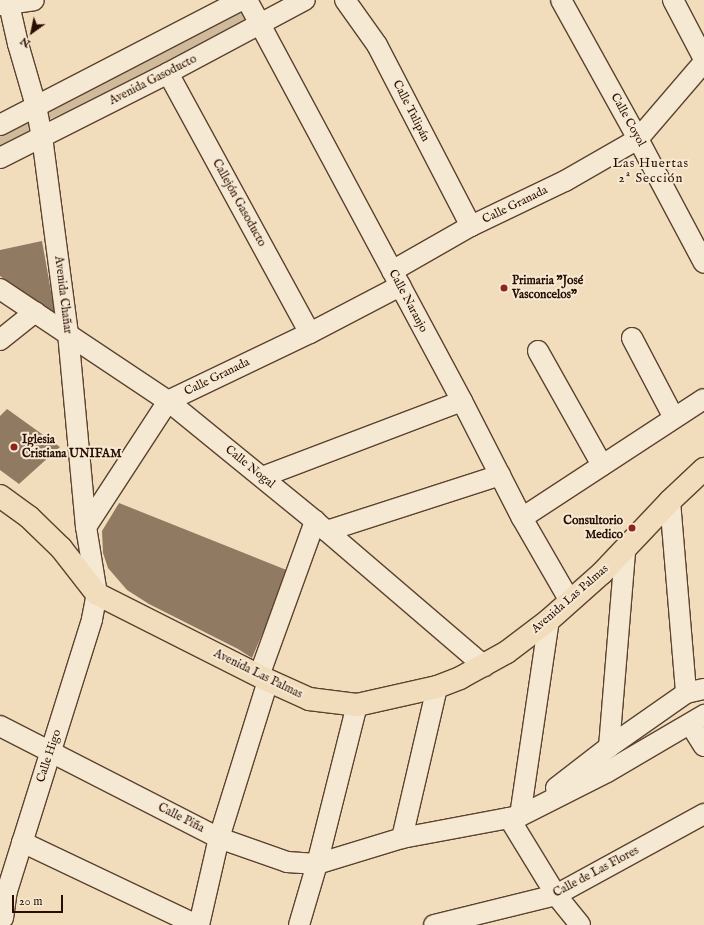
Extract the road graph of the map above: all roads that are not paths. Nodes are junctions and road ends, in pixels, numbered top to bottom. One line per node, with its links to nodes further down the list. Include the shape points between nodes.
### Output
1 (34, 0): 8 (street)
2 (241, 0): 13 (street)
3 (247, 0): 9 (street, Calle Naranjo)
4 (305, 0): 9 (street, Avenida Gasoducto)
5 (345, 0): 18 (street, Calle Tulipán, via 377,45)
6 (561, 0): 16 (street, Calle Coyol)
7 (673, 0): 10 (street)
8 (6, 2): 13 (street, Avenida Chañar)
9 (261, 23): 12 (street, Avenida Gasoducto); 20 (street, Calle Naranjo)
10 (704, 58)
11 (704, 62): 16 (street, Calle Granada)
12 (168, 73): 15 (street, Avenida Gasoducto); 23 (street, Callejón Gasoducto)
13 (36, 106): 14 (street); 15 (street, Avenida Chañar)
14 (0, 125)
15 (42, 137): 17 (street, Avenida Gasoducto); 24 (street, Avenida Chañar)
16 (638, 139): 18 (street, Calle Granada, via 565,181); 19 (street, Calle Coyol)
17 (0, 158)
18 (471, 226): 20 (street, Calle Granada)
19 (704, 262)
20 (396, 279): 23 (street, Calle Granada); 30 (street, Calle Naranjo)
21 (0, 289): 22 (street, Calle Nogal)
22 (35, 312): 24 (street, Calle Nogal); 26 (street)
23 (310, 333): 29 (street, Calle Granada)
24 (68, 334): 29 (street, Calle Nogal); 40 (street, Avenida Chañar)
25 (632, 338): 31 (street)
26 (0, 340)
27 (538, 351): 32 (street)
28 (704, 399): 31 (street)
29 (168, 401): 35 (street, Calle Nogal); 40 (street)
30 (462, 401): 34 (street, Calle Naranjo); 35 (street)
31 (674, 418): 32 (street)
32 (602, 465): 38 (street)
33 (703, 471): 37 (main road, Avenida Las Palmas)
34 (500, 474): 38 (street, Calle Naranjo); 39 (street)
35 (262, 477): 39 (street, Calle Nogal)
36 (0, 496): 42 (main road, Avenida Las Palmas, via 29,517 61,548)
37 (670, 501): 41 (main road, Avenida Las Palmas); 48 (street)
38 (522, 518): 43 (street, Calle Naranjo)
39 (321, 526): 45 (street, Calle Nogal); 46 (street)
40 (86, 527): 42 (street, Avenida Chañar)
41 (625, 551): 43 (main road, Avenida Las Palmas); 53 (street)
42 (97, 594): 46 (main road, Avenida Las Palmas); 54 (street, Calle Higo, via 92,619)
43 (570, 601): 44 (main road, Avenida Las Palmas)
44 (550, 620): 45 (main road, Avenida Las Palmas, via 508,652); 56 (street)
45 (484, 666): 47 (main road, Avenida Las Palmas)
46 (263, 678): 49 (main road, Avenida Las Palmas, via 309,699); 57 (street)
47 (437, 687): 49 (main road, Avenida Las Palmas); 58 (street)
48 (695, 691): 53 (street)
49 (357, 705): 60 (street)
50 (697, 719): 52 (street); 56 (street, via 607,772)
51 (0, 726): 54 (street, Calle Piña)
52 (704, 746)
53 (609, 747): 56 (street)
54 (51, 752): 57 (street, Calle Piña); 59 (street, Calle Higo)
55 (704, 814): 61 (street, Calle de Las Flores)
56 (515, 817): 58 (street); 61 (street)
57 (219, 838): 60 (street, Calle Piña, via 287,862); 63 (street)
58 (402, 838): 60 (street)
59 (22, 842): 62 (street, Calle Higo, via 7,891); 63 (street)
60 (317, 864): 64 (street)
61 (556, 895): 65 (street, Calle de Las Flores); 66 (street)
62 (2, 919)
63 (198, 925)
64 (299, 925)
65 (434, 925)
66 (580, 925)

